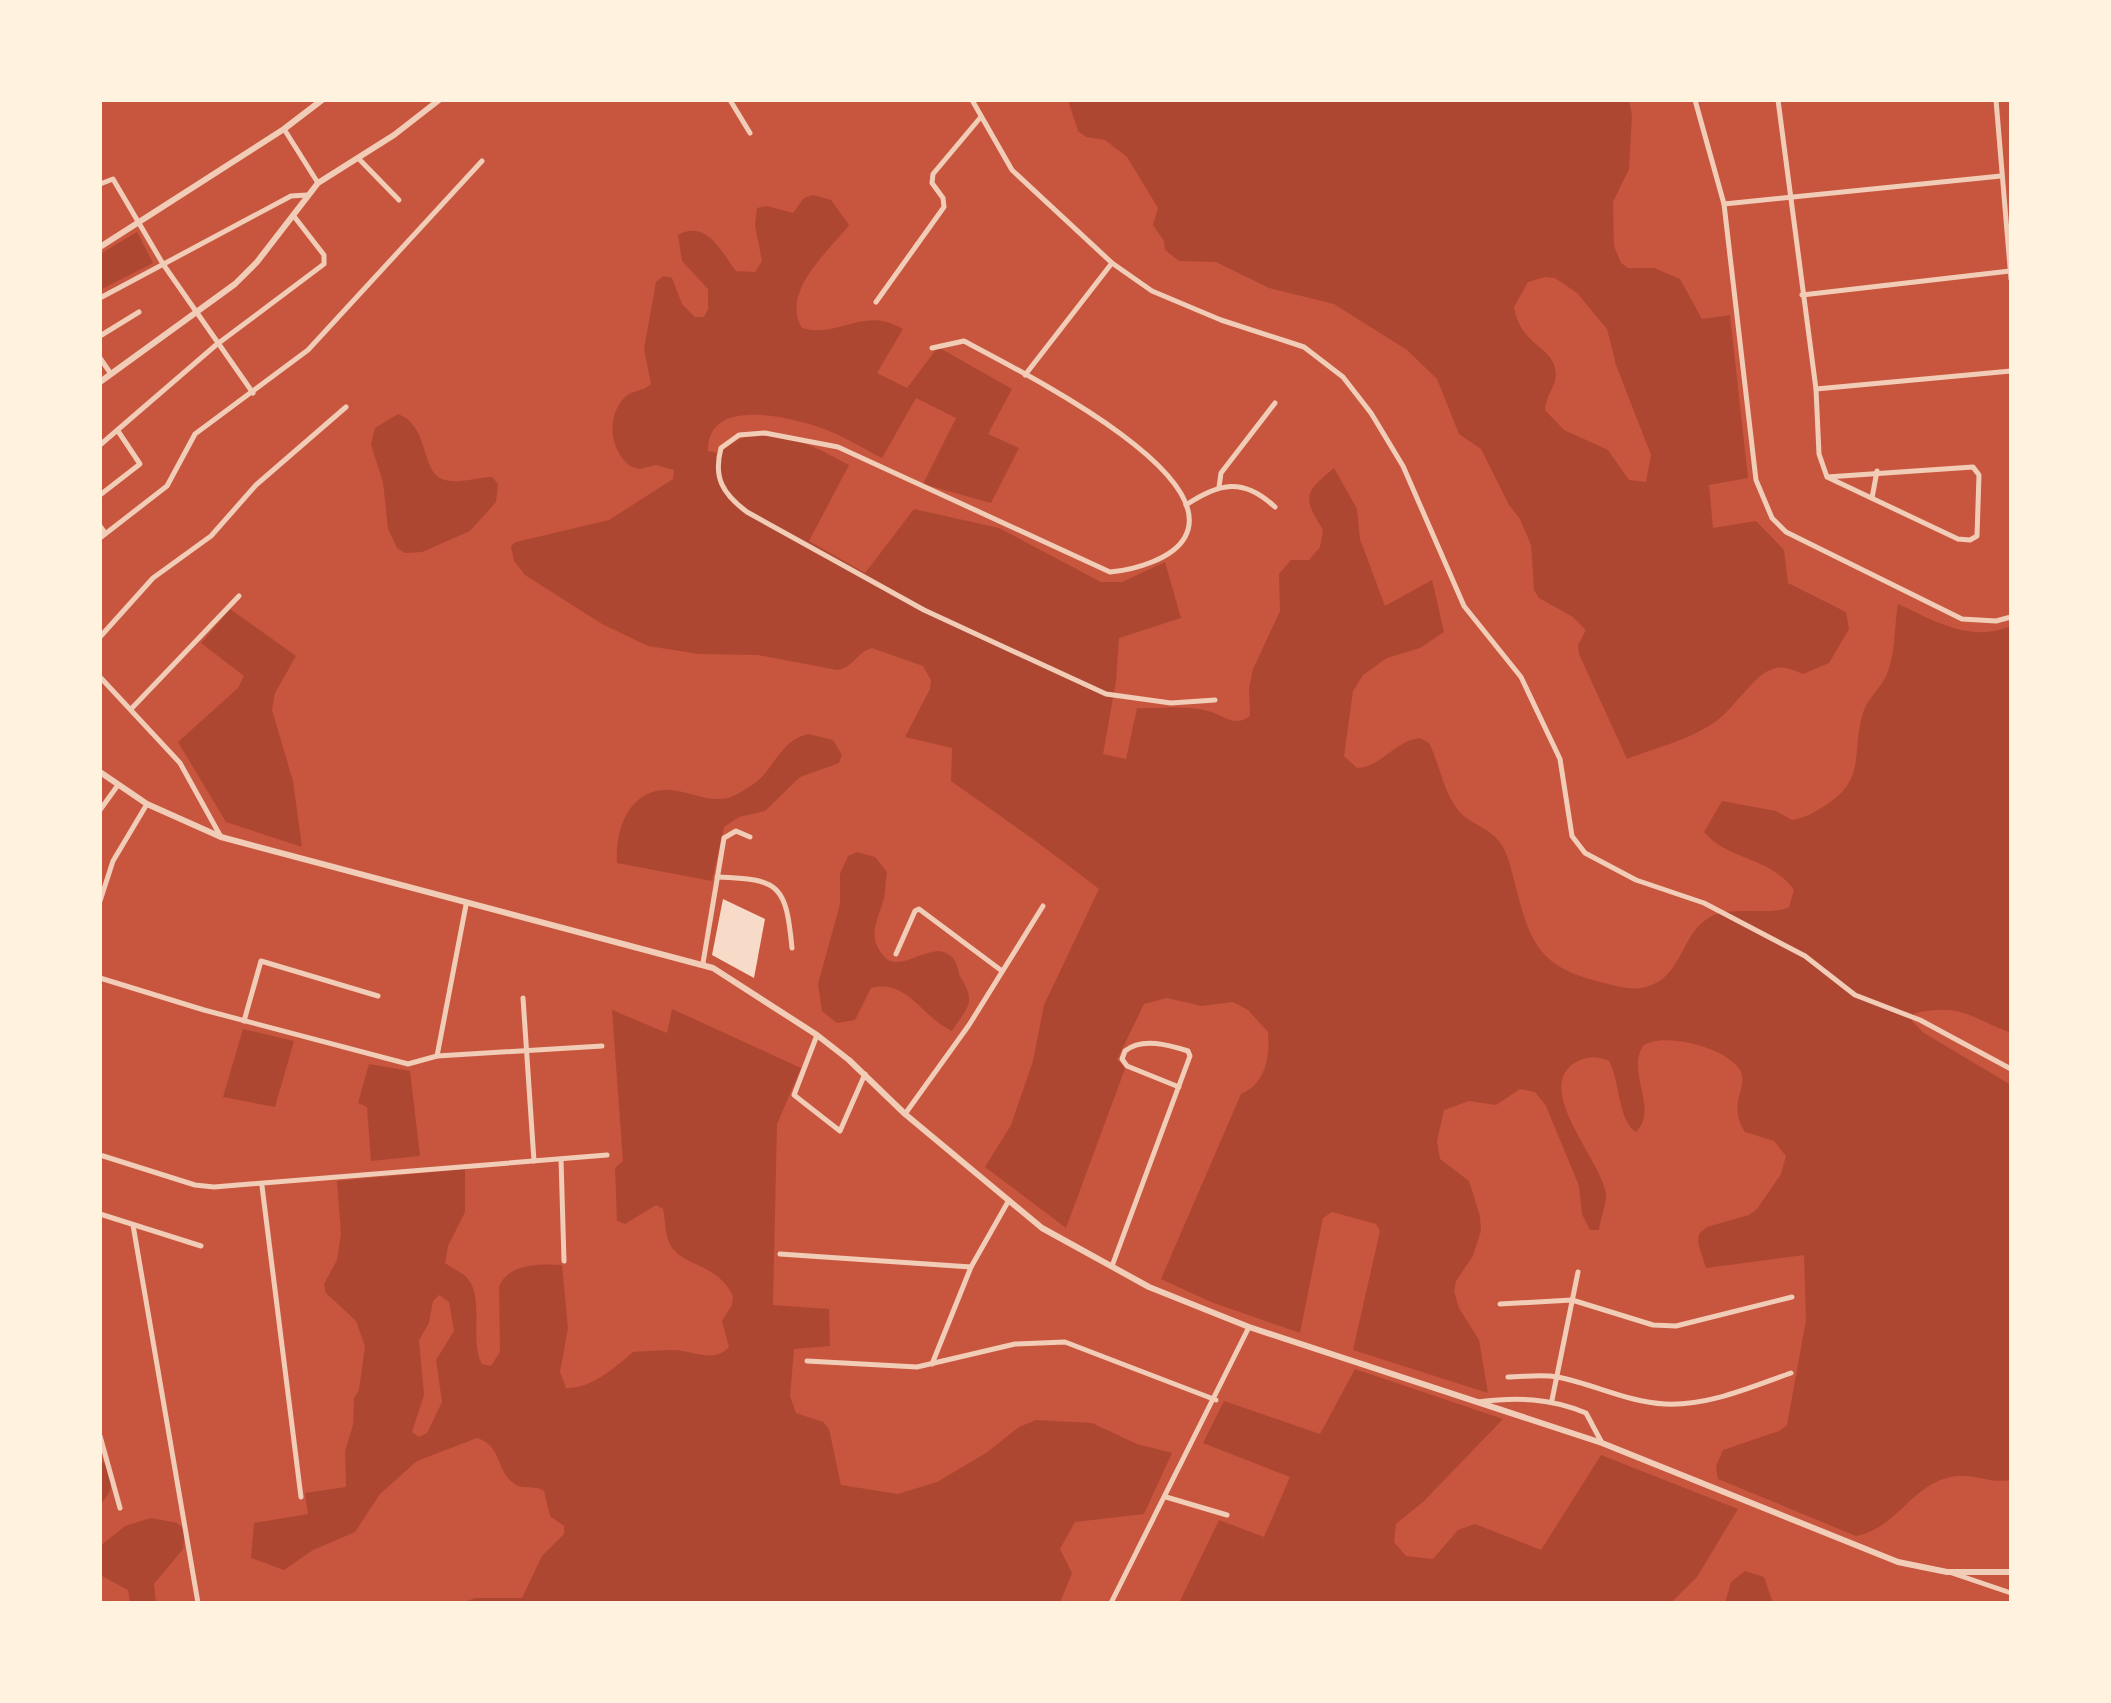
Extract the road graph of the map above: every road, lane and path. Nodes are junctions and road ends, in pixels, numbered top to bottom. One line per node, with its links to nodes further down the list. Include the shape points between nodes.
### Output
1 (322, 100): 9 (street)
2 (439, 100): 11 (street)
3 (730, 100): 10 (street)
4 (972, 100): 8 (street)
5 (1695, 100): 19 (street)
6 (1778, 100): 17 (street)
7 (1996, 100): 13 (street)
8 (980, 118): 23 (street, via 1012,170); 29 (street, via 933,174 944,207)
9 (284, 129): 14 (street); 21 (street)
10 (750, 133)
11 (359, 159): 14 (street); 18 (street)
12 (482, 161): 41 (street, via 308,350)
13 (2001, 176): 17 (street); 25 (street)
14 (318, 183): 16 (street)
15 (100, 184): 21 (street, via 113,179)
16 (307, 195): 20 (street); 24 (street, via 291,196)
17 (1789, 199): 19 (street); 27 (street)
18 (399, 200)
19 (1724, 204): 56 (street, via 1756,480 1772,518 1786,532 1962,619)
20 (293, 215): 31 (street, via 257,262); 33 (street, via 324,255 324,264)
21 (140, 223): 22 (street); 24 (street)
22 (100, 247)
23 (1112, 263): 38 (street); 83 (street, via 1152,291 1304,347 1343,377 1403,466 1464,606 1521,677 1547,728 1560,759 1577,845 1636,880 1704,903 1805,956 1855,995 1920,1020)
24 (163, 264): 28 (street); 31 (street)
25 (2010, 271): 26 (street); 27 (street)
26 (2011, 279)
27 (1802, 295): 40 (street)
28 (100, 298)
29 (876, 302)
30 (139, 312): 32 (street)
31 (197, 314): 33 (street); 37 (street)
32 (100, 336)
33 (216, 345): 41 (street); 44 (street)
34 (932, 348): 38 (street, via 964,341)
35 (100, 358): 37 (street)
36 (2011, 371): 40 (street)
37 (111, 374): 39 (street)
38 (1025, 375): 51 (street, via 1142,446)
39 (100, 382)
40 (1816, 389): 47 (street, via 1819,454)
41 (253, 393): 54 (street, via 195,434 167,486)
42 (1275, 403): 48 (street, via 1221,473)
43 (346, 407): 57 (street, via 256,485 211,536 153,578)
44 (118, 431): 45 (street); 49 (street, via 140,464)
45 (100, 445)
46 (1877, 471): 47 (street); 50 (street); 50 (street, via 1976,469 1980,527 1970,540 1958,539)
47 (1827, 477): 50 (street)
48 (1219, 487): 51 (street); 52 (street, via 1240,486)
49 (100, 495)
50 (1872, 498)
51 (1186, 505): 59 (street, via 1188,531 1180,545 1142,566 1110,572 838,447 775,434 746,434 721,448 717,462 719,484 747,512 924,610 1106,694 1171,703)
52 (1275, 507)
53 (100, 526): 54 (street)
54 (103, 535)
55 (239, 596): 60 (street)
56 (2011, 617)
57 (100, 637)
58 (100, 677): 60 (street)
59 (1215, 700)
60 (132, 708): 65 (street, via 180,763)
61 (100, 772): 62 (street)
62 (118, 785): 63 (street); 64 (street)
63 (147, 804): 65 (street); 68 (street, via 113,861)
64 (100, 810)
65 (221, 837): 69 (street)
66 (750, 837): 67 (street, via 736,831 724,838)
67 (717, 877): 71 (street, via 771,884 788,908); 73 (street)
68 (100, 901)
69 (466, 905): 73 (street); 82 (street)
70 (1043, 906): 74 (street)
71 (792, 948)
72 (896, 954): 74 (street, via 919,909)
73 (703, 963): 79 (street)
74 (1002, 971): 86 (street)
75 (100, 978): 78 (street)
76 (378, 996): 78 (street, via 261,961)
77 (523, 998): 81 (street)
78 (244, 1021): 82 (street, via 408,1064)
79 (817, 1035): 84 (street); 84 (street, via 794,1095 840,1131)
80 (602, 1046): 81 (street)
81 (527, 1052): 82 (street); 90 (street)
82 (437, 1056)
83 (2011, 1069)
84 (865, 1074): 86 (street)
85 (1179, 1087): 85 (street, via 1127,1066 1122,1059 1125,1051 1157,1044 1188,1051); 98 (street)
86 (905, 1114): 92 (street)
87 (100, 1155): 91 (street, via 195,1185)
88 (607, 1155): 89 (street)
89 (561, 1159): 90 (street); 97 (street)
90 (534, 1161): 91 (street)
91 (262, 1186): 115 (street)
92 (1009, 1200): 98 (street, via 1042,1228); 99 (street)
93 (100, 1214): 94 (street)
94 (133, 1225): 95 (street); 123 (street)
95 (201, 1246)
96 (780, 1254): 99 (street)
97 (564, 1261)
98 (1112, 1266): 104 (street, via 1149,1287)
99 (971, 1267): 106 (street)
100 (1578, 1272): 102 (street)
101 (1792, 1297): 102 (street, via 1676,1326 1653,1325)
102 (1572, 1300): 103 (street); 109 (street)
103 (1500, 1304)
104 (1249, 1327): 110 (street); 112 (street)
105 (807, 1361): 106 (street)
106 (932, 1365): 110 (street, via 1015,1344 1065,1342)
107 (1791, 1373): 109 (street, via 1730,1394 1665,1404)
108 (1508, 1377): 109 (street)
109 (1556, 1377): 111 (street)
110 (1216, 1400): 116 (street)
111 (1552, 1401): 112 (street); 114 (street, via 1586,1413)
112 (1473, 1403): 114 (street)
113 (100, 1436): 117 (street)
114 (1602, 1443): 119 (street, via 1843,1542)
115 (301, 1497)
116 (1166, 1497): 118 (street); 122 (street)
117 (120, 1508)
118 (1227, 1515)
119 (1947, 1572): 120 (street); 121 (street)
120 (2011, 1572)
121 (2011, 1593)
122 (1114, 1602)
123 (198, 1603)

